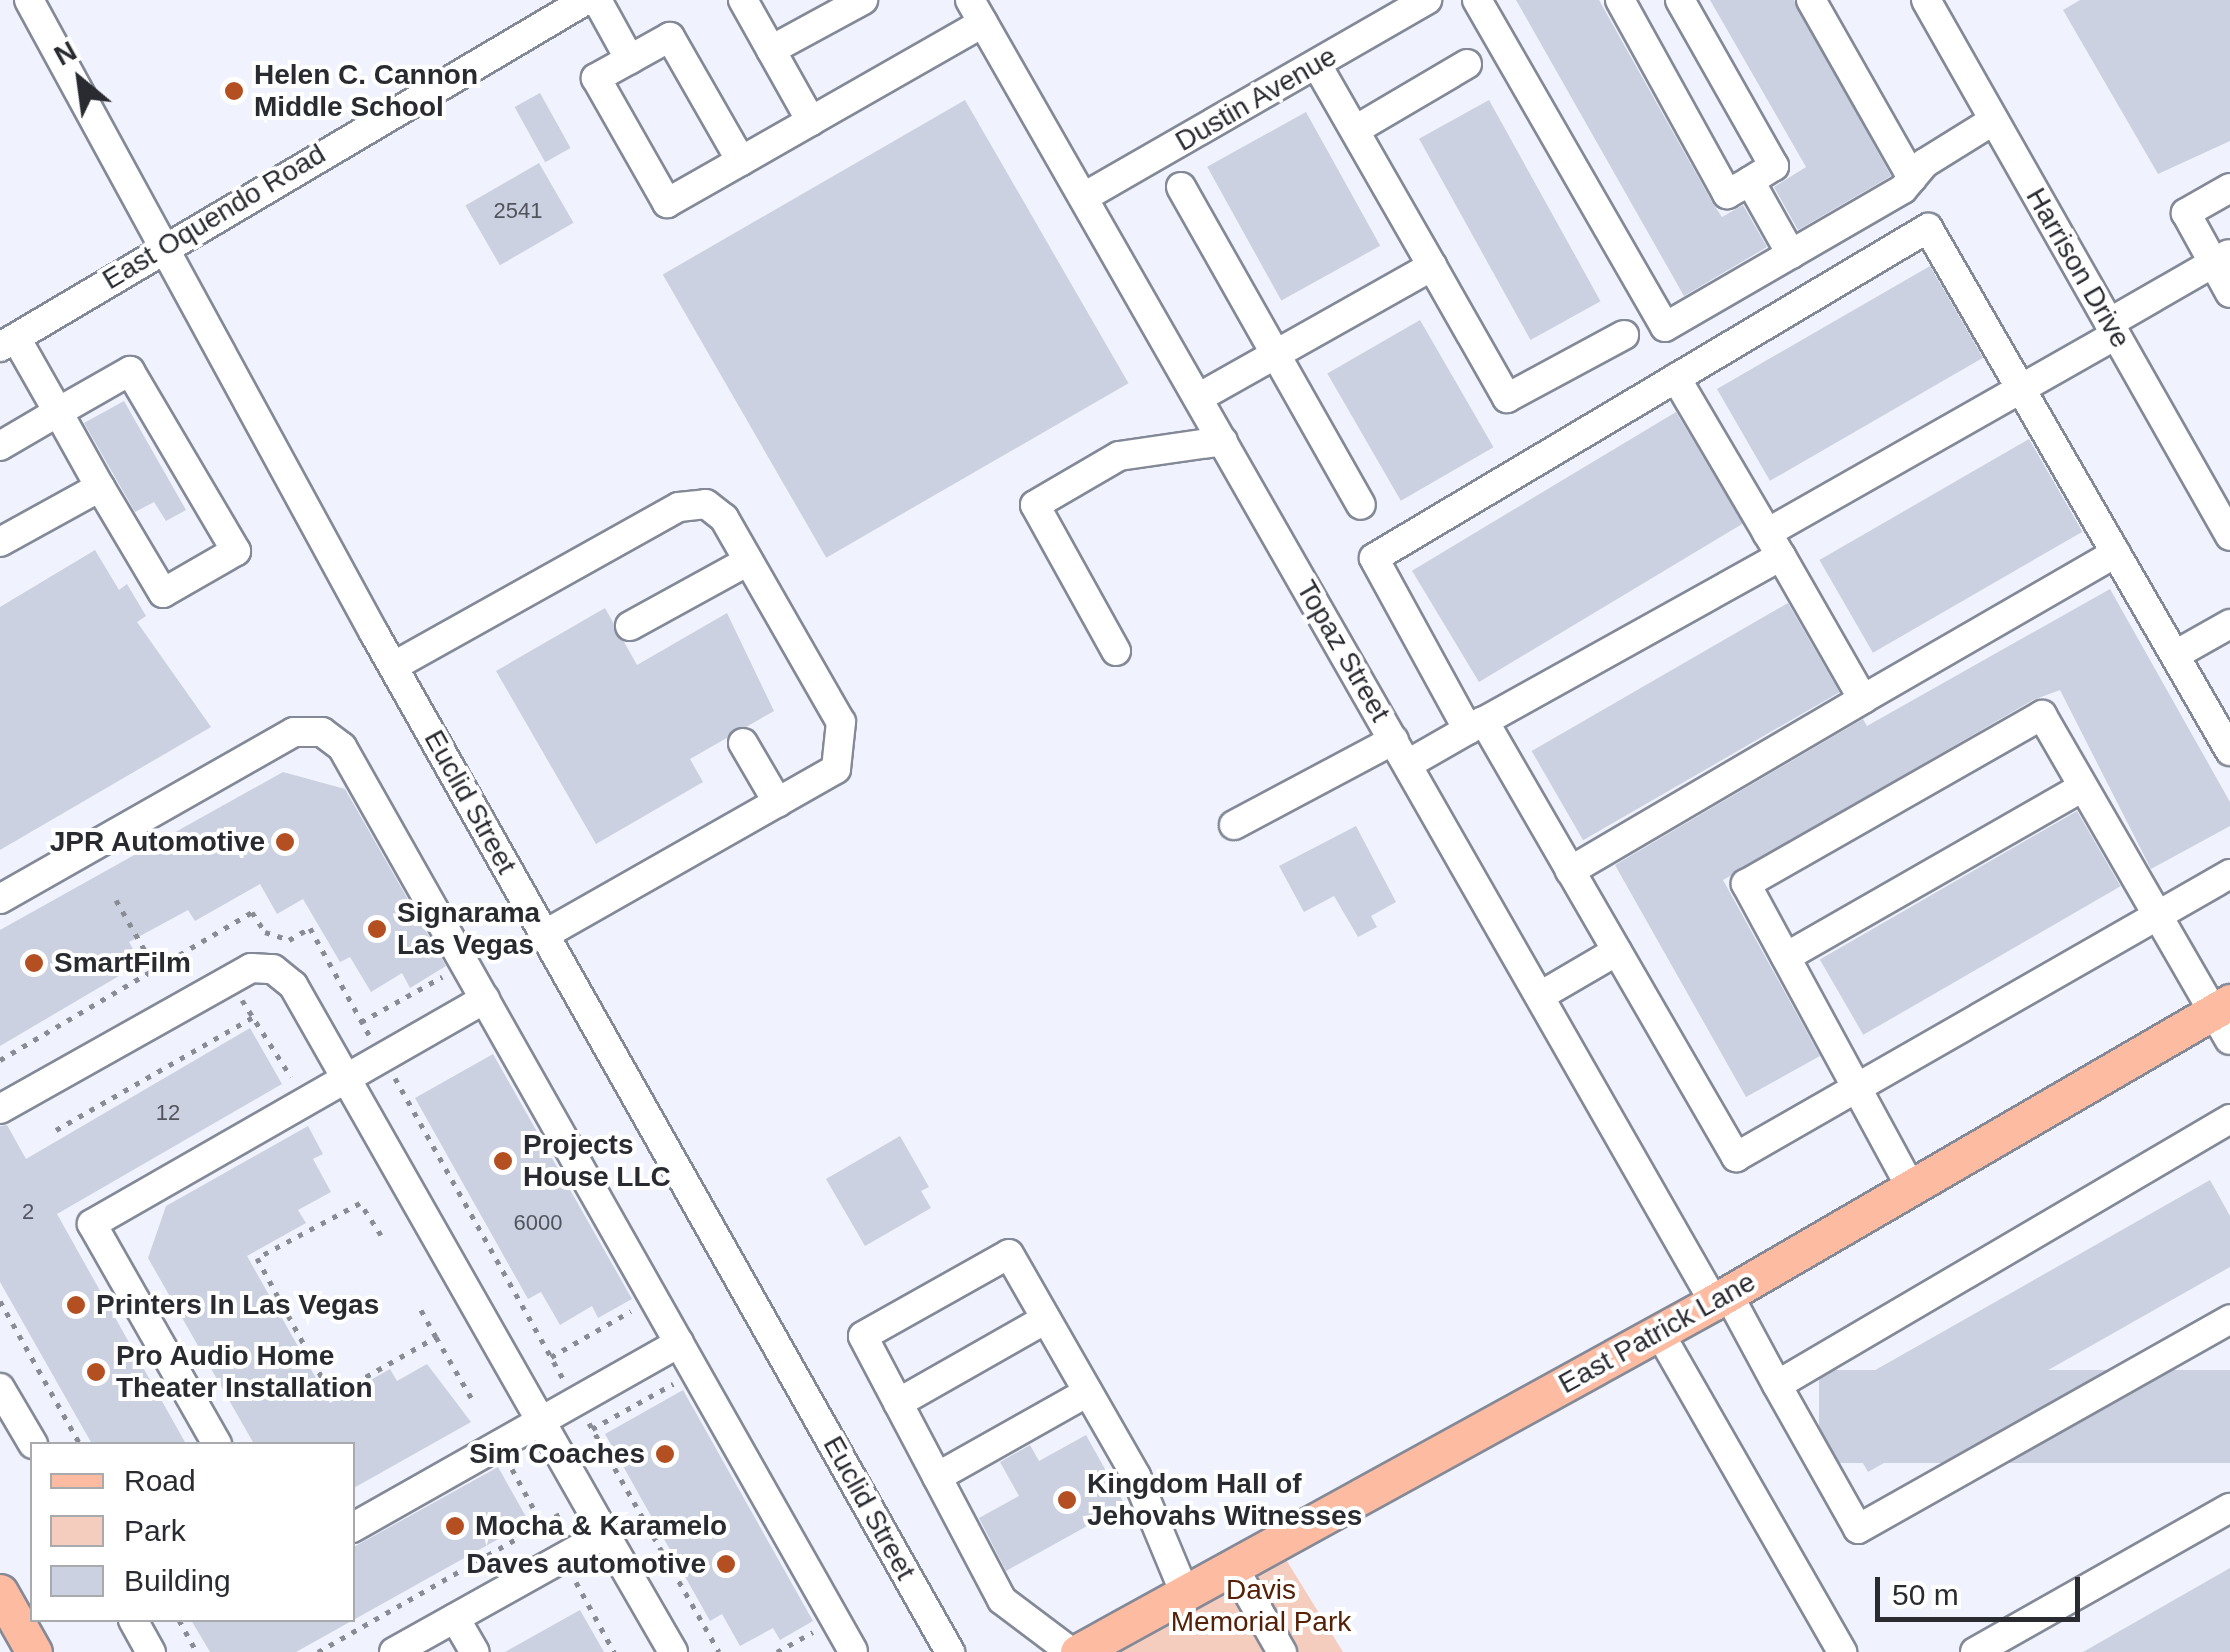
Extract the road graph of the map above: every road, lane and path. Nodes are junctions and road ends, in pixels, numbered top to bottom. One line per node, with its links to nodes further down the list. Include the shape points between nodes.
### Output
1 (29, 0): 26 (street, Euclid Street)
2 (586, 0): 26 (street, East Oquendo Road)
3 (597, 0): 14 (street)
4 (742, 0): 13 (street)
5 (862, 0): 13 (street)
6 (1427, 0): 16 (street, Dustin Avenue)
7 (1477, 0): 27 (street, via 1665,327)
8 (1620, 0): 22 (street, via 1726,194)
9 (1680, 0): 22 (street, via 1774,166)
10 (1811, 0): 21 (street)
11 (1926, 0): 17 (street, Harrison Drive)
12 (977, 11): 18 (street); 25 (street, Topaz Street)
13 (771, 50): 18 (street)
14 (630, 60): 20 (street, via 670,37); 20 (street, via 596,78 667,203)
15 (1467, 64): 19 (street)
16 (1318, 65): 19 (street); 25 (street, Dustin Avenue)
17 (1994, 120): 21 (street); 31 (street, Harrison Drive)
18 (811, 121): 20 (street)
19 (1354, 130): 29 (street)
20 (741, 161)
21 (1912, 178): 27 (street)
22 (1750, 181): 27 (street)
23 (1181, 187): 34 (street)
24 (2230, 188): 28 (street, via 2186,213)
25 (1084, 197): 37 (street, Topaz Street)
26 (162, 245): 33 (street, East Oquendo Road); 52 (street, Euclid Street)
27 (1791, 254)
28 (2222, 258): 30 (street); 31 (street)
29 (1432, 266): 32 (street, via 1507,398); 34 (street)
30 (2230, 293)
31 (2113, 329): 36 (street); 43 (street, Harrison Drive)
32 (1624, 335)
33 (8, 343): 38 (street)
34 (1276, 354): 37 (street); 42 (street)
35 (1676, 378): 36 (street, via 1928,228); 45 (street); 54 (street, via 1374,558)
36 (2022, 390): 45 (street); 46 (street)
37 (1198, 398): 39 (street, Topaz Street)
38 (58, 412): 40 (street); 41 (street); 41 (street, via 130,371 236,551 163,593)
39 (1223, 440): 50 (street, via 1118,456 1035,505); 57 (street, Topaz Street)
40 (0, 446)
41 (100, 487): 44 (street)
42 (1361, 505)
43 (2228, 527)
44 (0, 542)
45 (1774, 545): 53 (street); 54 (street)
46 (2116, 552): 51 (street); 53 (street)
47 (748, 561): 49 (street); 52 (street, via 724,518 706,504 679,506); 59 (street, via 841,722 836,769)
48 (2230, 624): 51 (street)
49 (630, 626)
50 (1116, 651)
51 (2175, 655): 56 (street)
52 (394, 666): 66 (street, Euclid Street)
53 (1862, 699): 61 (street)
54 (1476, 725): 57 (street); 61 (street)
55 (743, 744): 59 (street)
56 (2230, 751)
57 (1400, 752): 60 (street); 72 (street, Topaz Street)
58 (2083, 786): 65 (street); 68 (street); 68 (street, via 2042,716 1762,874 1746,884)
59 (778, 803): 66 (street)
60 (1234, 825)
61 (1570, 870): 67 (street)
62 (2230, 874): 65 (street)
63 (0, 899): 69 (street, via 294,732 322,732 342,747)
64 (116, 900): 70 (path)
65 (2158, 915): 75 (street); 80 (street)
66 (544, 934): 134 (street, Euclid Street)
67 (1617, 951): 72 (street); 80 (street, via 1736,1158)
68 (1786, 957): 80 (street)
69 (465, 964): 73 (street); 76 (path)
70 (155, 968)
71 (230, 980): 74 (path); 79 (street, via 251,968 283,977); 81 (street)
72 (1540, 996): 87 (street, Topaz Street)
73 (485, 999): 77 (street); 86 (street)
74 (253, 1017): 78 (path); 83 (path)
75 (2225, 1018): 84 (main road, East Patrick Lane)
76 (361, 1022)
77 (381, 1057): 79 (street); 95 (path)
78 (291, 1077)
79 (345, 1077): 103 (street); 107 (street, via 92,1224)
80 (1857, 1088): 84 (street)
81 (0, 1109)
82 (2230, 1120): 97 (street)
83 (56, 1130)
84 (1910, 1186): 87 (main road, East Patrick Lane)
85 (380, 1235): 93 (path, via 360,1202 257,1258 332,1396)
86 (653, 1298): 94 (street); 95 (path)
87 (1721, 1298): 92 (main road, East Patrick Lane); 97 (street, Topaz Street)
88 (0, 1301): 106 (path)
89 (418, 1306): 93 (path)
90 (2230, 1319): 97 (street, Topaz Street, via 1858,1530)
91 (1046, 1320): 99 (street); 102 (street); 102 (street, via 1009,1254 862,1336)
92 (1659, 1332): 116 (main road, East Patrick Lane); 137 (street)
93 (436, 1337): 100 (path)
94 (679, 1343): 96 (street); 101 (street)
95 (552, 1357): 101 (path)
96 (695, 1372): 104 (path); 120 (street)
97 (1776, 1385)
98 (0, 1388): 105 (street)
99 (1088, 1392): 109 (street); 118 (street, via 1136,1476)
100 (472, 1399)
101 (577, 1402): 103 (street); 104 (path)
102 (898, 1403): 109 (street)
103 (541, 1422): 108 (street); 110 (street)
104 (592, 1429): 131 (path)
105 (31, 1442)
106 (79, 1442)
107 (215, 1442)
108 (499, 1446): 112 (path); 113 (street)
109 (936, 1476): 135 (street, via 1002,1600)
110 (585, 1499): 112 (path); 114 (street)
111 (2230, 1508): 138 (street)
112 (542, 1524): 126 (path)
113 (355, 1526)
114 (605, 1534): 115 (street); 130 (street)
115 (562, 1558): 119 (street); 129 (path)
116 (1234, 1568): 118 (main road, East Patrick Lane); 136 (street)
117 (0, 1592): 123 (main road)
118 (1185, 1594): 135 (main road, East Patrick Lane)
119 (456, 1618): 127 (street); 128 (street)
120 (835, 1620): 132 (path); 133 (street)
121 (134, 1622): 124 (street)
122 (180, 1622): 125 (path)
123 (34, 1652)
124 (151, 1652)
125 (198, 1652)
126 (318, 1652)
127 (394, 1652)
128 (475, 1652)
129 (614, 1652)
130 (672, 1652)
131 (719, 1652)
132 (777, 1652)
133 (852, 1652)
134 (950, 1652)
135 (1074, 1652)
136 (1282, 1652)
137 (1842, 1652)
138 (1975, 1652)

